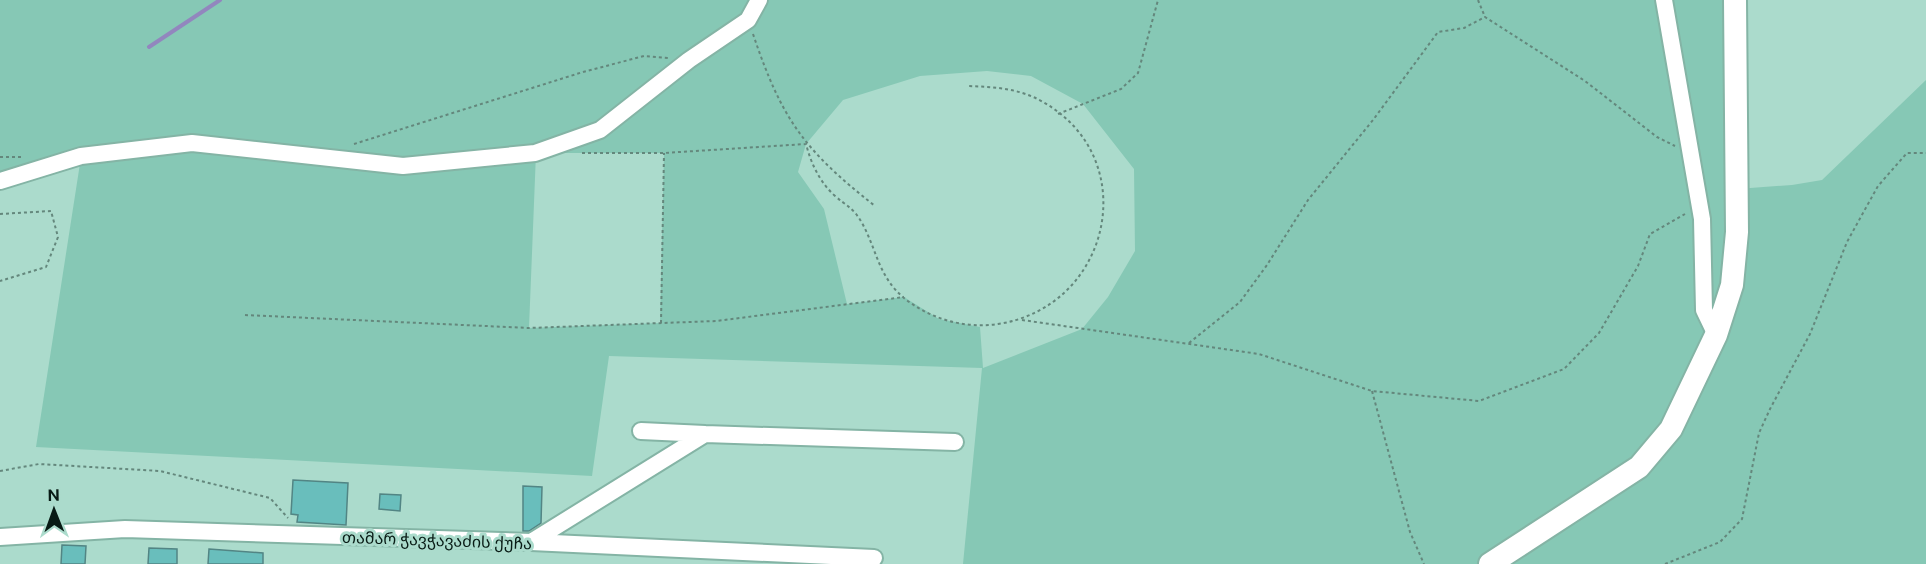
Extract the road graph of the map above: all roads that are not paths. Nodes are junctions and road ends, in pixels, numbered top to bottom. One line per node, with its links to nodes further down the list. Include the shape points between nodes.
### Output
1 (759, 0): 4 (street, via 748,20 689,60 600,130 535,153 403,165 192,143 81,156)
2 (1664, 0): 5 (street, via 1702,219 1704,310)
3 (1735, 0): 5 (main road, via 1737,232 1732,285)
4 (0, 181)
5 (1716, 335): 12 (main road, via 1671,429 1639,467)
6 (641, 431): 7 (street)
7 (705, 434): 8 (street); 10 (street)
8 (955, 442)
9 (0, 537): 10 (street, თამარ ჭავჭავაძის ქუჩა, via 125,529)
10 (531, 542): 11 (street, თამარ ჭავჭავაძის ქუჩა)
11 (874, 558)
12 (1490, 564)

